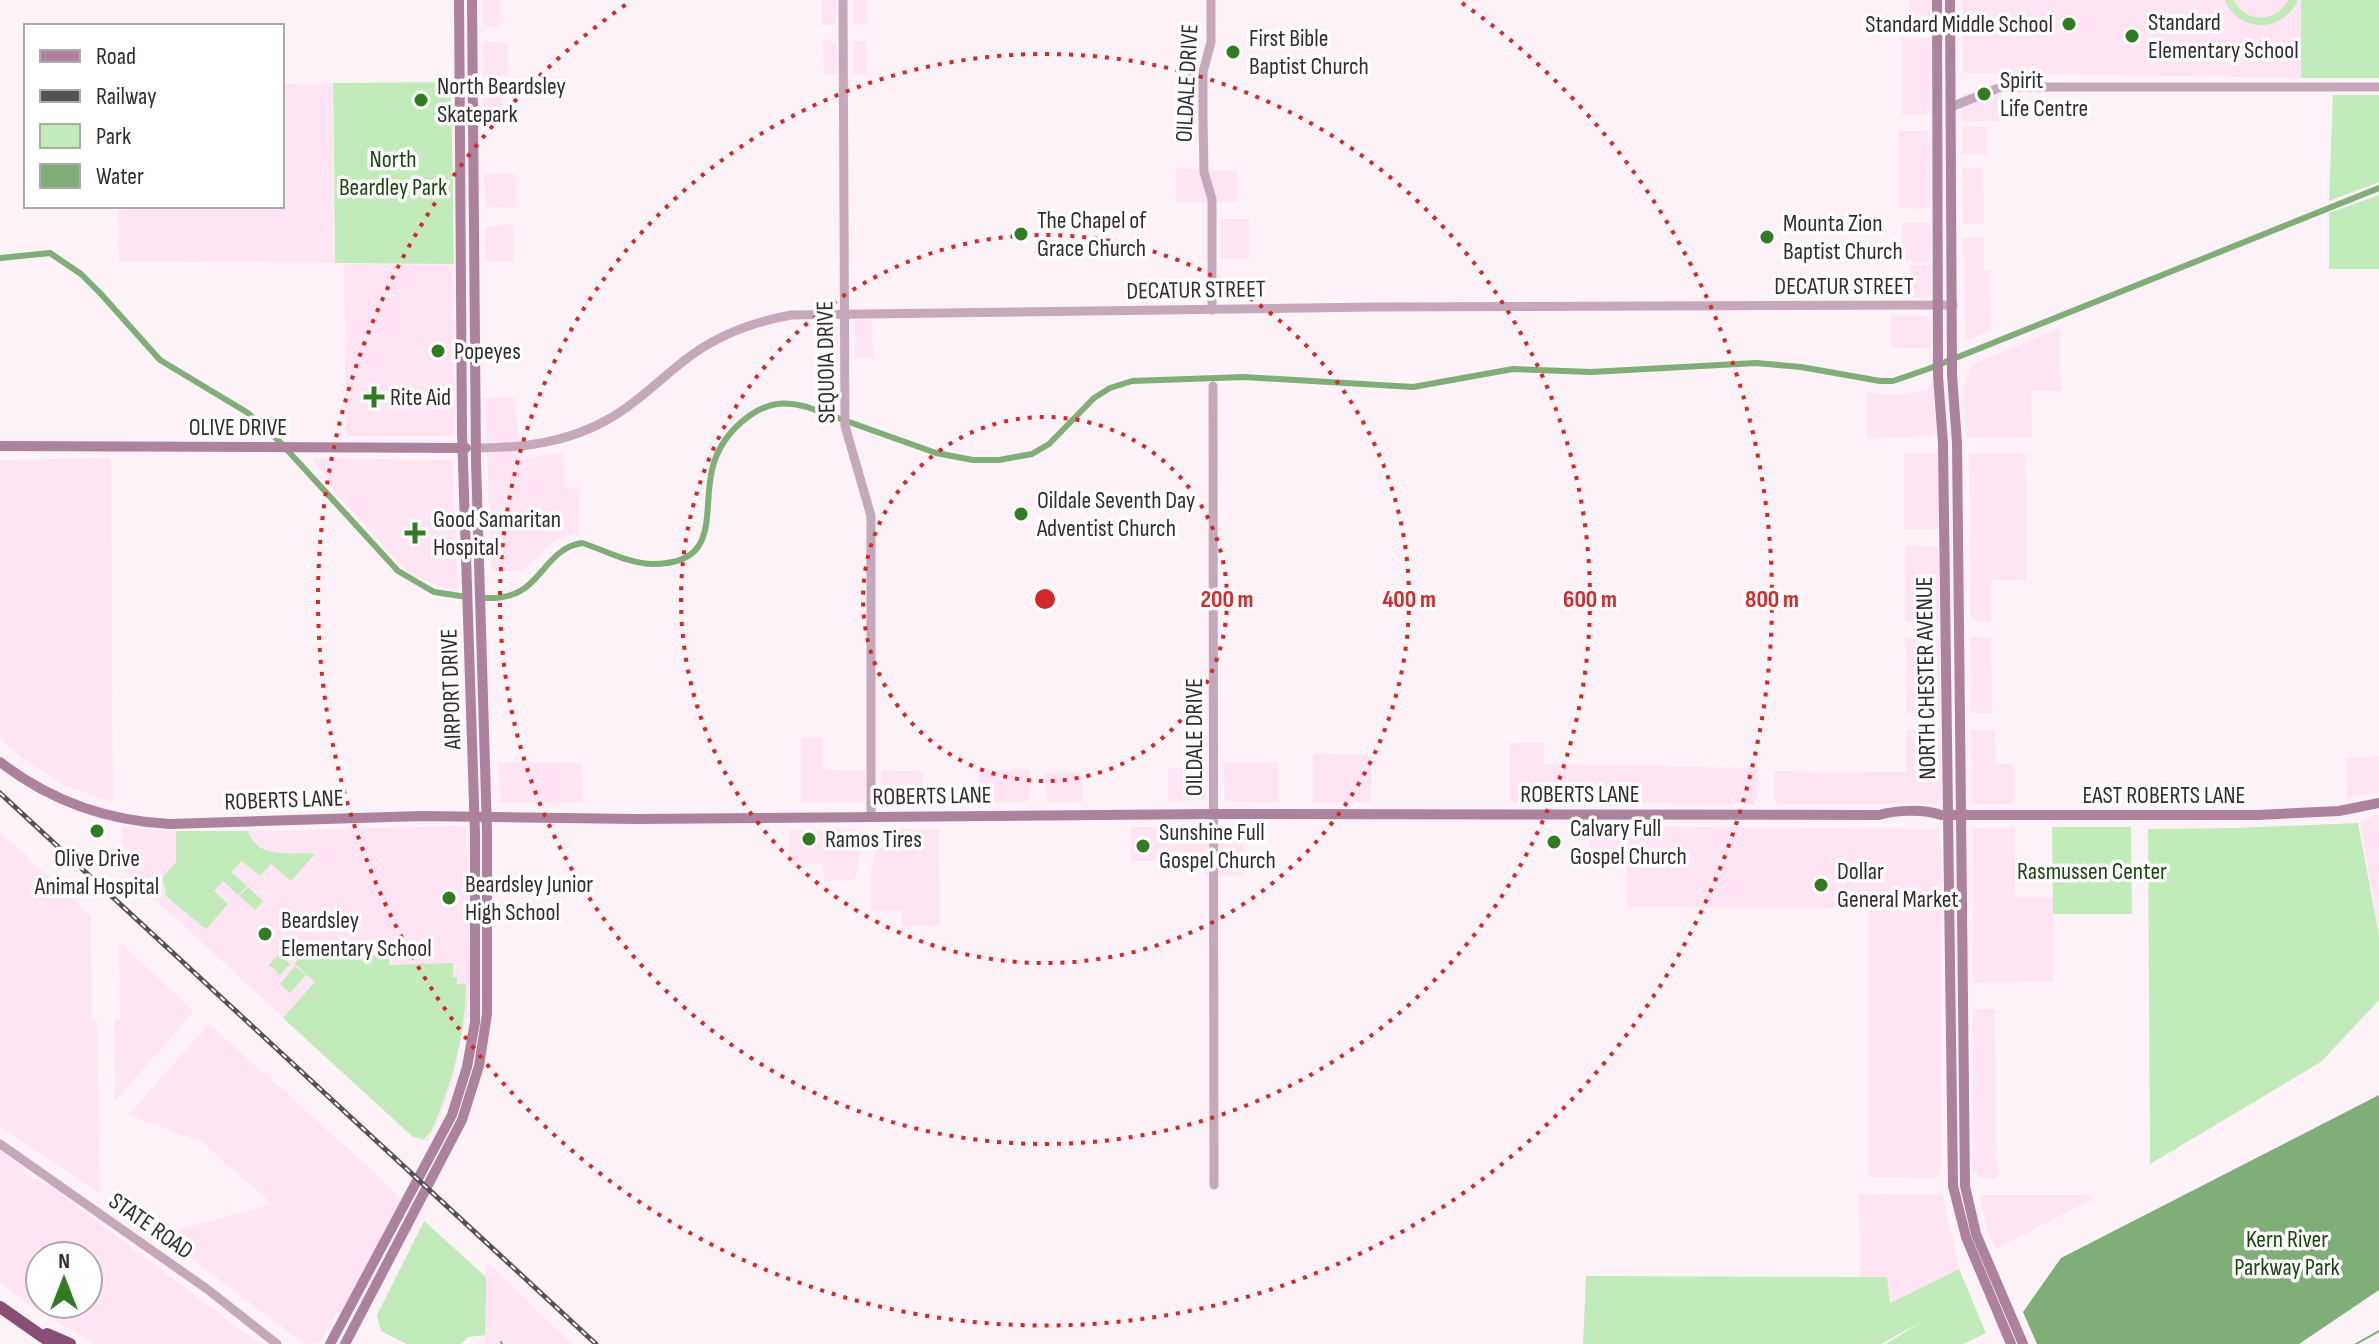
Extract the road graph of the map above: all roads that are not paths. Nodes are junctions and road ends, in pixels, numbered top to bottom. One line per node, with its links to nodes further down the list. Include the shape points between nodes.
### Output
1 (459, 0): 20 (main road, AIRPORT DRIVE)
2 (472, 0): 21 (main road, AIRPORT DRIVE)
3 (843, 0): 14 (street, SEQUOIA DRIVE)
4 (1211, 0): 13 (street, OILDALE DRIVE, via 1203,105 1204,172 1212,199)
5 (1937, 0): 9 (main road, NORTH CHESTER AVENUE)
6 (1950, 0): 8 (main road, NORTH CHESTER AVENUE)
7 (2379, 87): 8 (street, via 2001,87)
8 (1951, 107): 10 (main road, NORTH CHESTER AVENUE)
9 (1938, 202): 10 (main road); 11 (main road, NORTH CHESTER AVENUE)
10 (1952, 231): 12 (main road, NORTH CHESTER AVENUE)
11 (1939, 305): 12 (street, DECATUR STREET); 13 (street, DECATUR STREET); 16 (main road, NORTH CHESTER AVENUE)
12 (1953, 305): 17 (main road, NORTH CHESTER AVENUE)
13 (1212, 310): 14 (street, DECATUR STREET)
14 (845, 312): 21 (street, DECATUR STREET, via 791,315 739,328 698,350 631,404 588,429 533,445); 32 (street, SEQUOIA DRIVE, via 845,426 871,516)
15 (1213, 386): 29 (street, OILDALE DRIVE)
16 (1941, 417): 17 (main road); 18 (main road, NORTH CHESTER AVENUE)
17 (1957, 443): 22 (main road, NORTH CHESTER AVENUE)
18 (1943, 444): 22 (main road); 25 (main road, NORTH CHESTER AVENUE)
19 (0, 446): 20 (main road, OLIVE DRIVE)
20 (463, 448): 21 (main road, OLIVE DRIVE); 23 (main road, AIRPORT DRIVE)
21 (476, 448): 23 (main road, AIRPORT DRIVE)
22 (1957, 471): 26 (main road, NORTH CHESTER AVENUE)
23 (474, 590): 24 (main road, AIRPORT DRIVE)
24 (474, 603): 33 (main road, AIRPORT DRIVE); 34 (main road, AIRPORT DRIVE)
25 (1946, 686): 26 (main road); 30 (main road, NORTH CHESTER AVENUE)
26 (1960, 720): 31 (main road, NORTH CHESTER AVENUE)
27 (0, 762): 33 (main road, ROBERTS LANE, via 51,795 134,821)
28 (2379, 803): 31 (main road, EAST ROBERTS LANE, via 2339,811 2258,815)
29 (1214, 814): 30 (main road, ROBERTS LANE); 32 (main road, ROBERTS LANE); 40 (street, OILDALE DRIVE)
30 (1944, 815): 31 (main road, EAST ROBERTS LANE); 35 (main road, NORTH CHESTER AVENUE)
31 (1961, 815): 36 (main road, NORTH CHESTER AVENUE)
32 (871, 816): 34 (main road, ROBERTS LANE)
33 (474, 818): 34 (main road, ROBERTS LANE); 46 (main road, AIRPORT DRIVE, via 477,995 465,1076 439,1141)
34 (487, 818): 47 (main road, AIRPORT DRIVE, via 488,999 474,1086 455,1135)
35 (1951, 980): 36 (main road); 37 (main road, NORTH CHESTER AVENUE)
36 (1965, 1000): 38 (main road, NORTH CHESTER AVENUE)
37 (1952, 1003): 38 (main road); 48 (main road, NORTH CHESTER AVENUE, via 1953,1186 1966,1237)
38 (1965, 1032): 49 (main road, NORTH CHESTER AVENUE, via 1967,1198 1976,1234)
39 (0, 1144): 45 (street, STATE ROAD)
40 (1214, 1185)
41 (0, 1307): 42 (highway)
42 (21, 1323): 43 (highway); 44 (highway)
43 (53, 1344)
44 (70, 1344)
45 (277, 1344)
46 (330, 1344)
47 (345, 1344)
48 (2011, 1344)
49 (2023, 1344)

